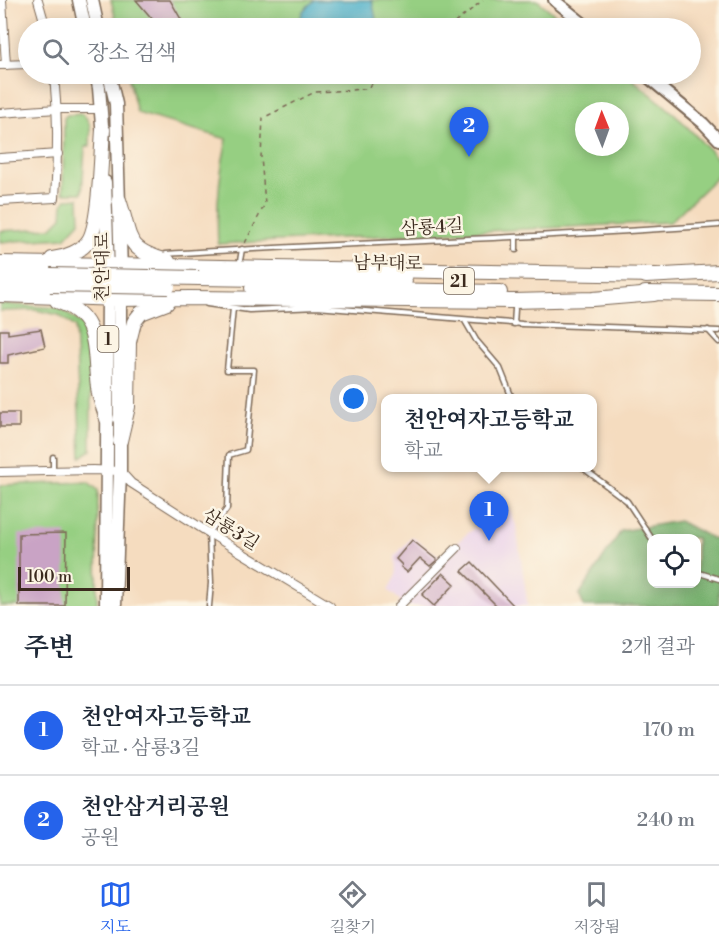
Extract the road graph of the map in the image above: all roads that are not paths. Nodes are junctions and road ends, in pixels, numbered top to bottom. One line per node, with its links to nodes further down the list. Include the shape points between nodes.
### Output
1 (2, 0): 11 (street)
2 (38, 0): 6 (street)
3 (79, 0): 7 (main road)
4 (92, 0): 8 (main road)
5 (558, 1): 9 (street)
6 (43, 18)
7 (84, 18)
8 (96, 18)
9 (578, 18)
10 (18, 64): 11 (street)
11 (3, 65)
12 (55, 84): 16 (street)
13 (97, 84): 17 (main road, 천안대로 / 1)
14 (111, 84): 23 (main road, 천안대로 / 1, via 116,104)
15 (656, 84): 20 (street)
16 (57, 109): 17 (street); 18 (street); 21 (street)
17 (101, 109): 19 (main road, 천안대로 / 1)
18 (0, 112)
19 (103, 130): 31 (highway, via 94,226 88,242 59,258); 32 (main road, 천안대로 / 1)
20 (719, 140)
21 (58, 154): 22 (street); 24 (street, via 55,198)
22 (0, 158)
23 (119, 200): 29 (highway, via 132,244); 32 (main road, 천안대로 / 1)
24 (0, 201)
25 (719, 225): 26 (lane, 삼룡4길)
26 (516, 238): 27 (lane, 삼룡4길); 28 (lane)
27 (242, 249): 29 (lane, 삼룡4길); 30 (lane)
28 (516, 250)
29 (147, 256): 36 (highway)
30 (240, 261)
31 (0, 263): 35 (highway)
32 (114, 265): 35 (highway); 36 (highway); 40 (main road, 천안대로 / 1)
33 (719, 272): 36 (highway, 남부대로 / 21, via 536,282)
34 (0, 274): 35 (highway, 21)
35 (52, 280): 36 (highway, 21, bridge); 37 (highway, 21); 39 (highway); 40 (highway)
36 (194, 283): 38 (highway, 남부대로 / 21); 40 (highway); 41 (lane, via 204,303); 50 (highway, via 141,313 134,322 129,342 129,407)
37 (0, 284)
38 (719, 294)
39 (7, 295): 49 (highway, via 57,301 73,306 86,319 95,342 98,390)
40 (114, 299): 49 (main road, 천안대로 / 1); 50 (main road, 천안대로 / 1)
41 (234, 307): 43 (lane, via 317,307); 56 (lane, via 227,370 254,370 246,450 230,455 227,509)
42 (515, 309): 44 (lane)
43 (464, 320): 44 (lane); 48 (lane, via 500,368)
44 (514, 324): 45 (lane)
45 (708, 330): 46 (lane); 47 (lane)
46 (719, 330)
47 (719, 342)
48 (510, 394)
49 (107, 419): 53 (main road, 천안대로 / 1)
50 (120, 441): 53 (main road, 천안대로 / 1)
51 (53, 457): 52 (lane)
52 (53, 471): 53 (street); 54 (street)
53 (114, 471): 56 (street, 삼룡3길); 61 (main road, 천안대로 / 1); 62 (main road, 천안대로 / 1)
54 (0, 472)
55 (588, 472): 57 (lane, via 627,501)
56 (209, 533): 63 (lane); 64 (street, 삼룡3길)
57 (648, 534)
58 (457, 548): 65 (street)
59 (701, 574): 60 (lane)
60 (719, 579)
61 (106, 606)
62 (115, 606)
63 (209, 606)
64 (330, 606)
65 (399, 606)

